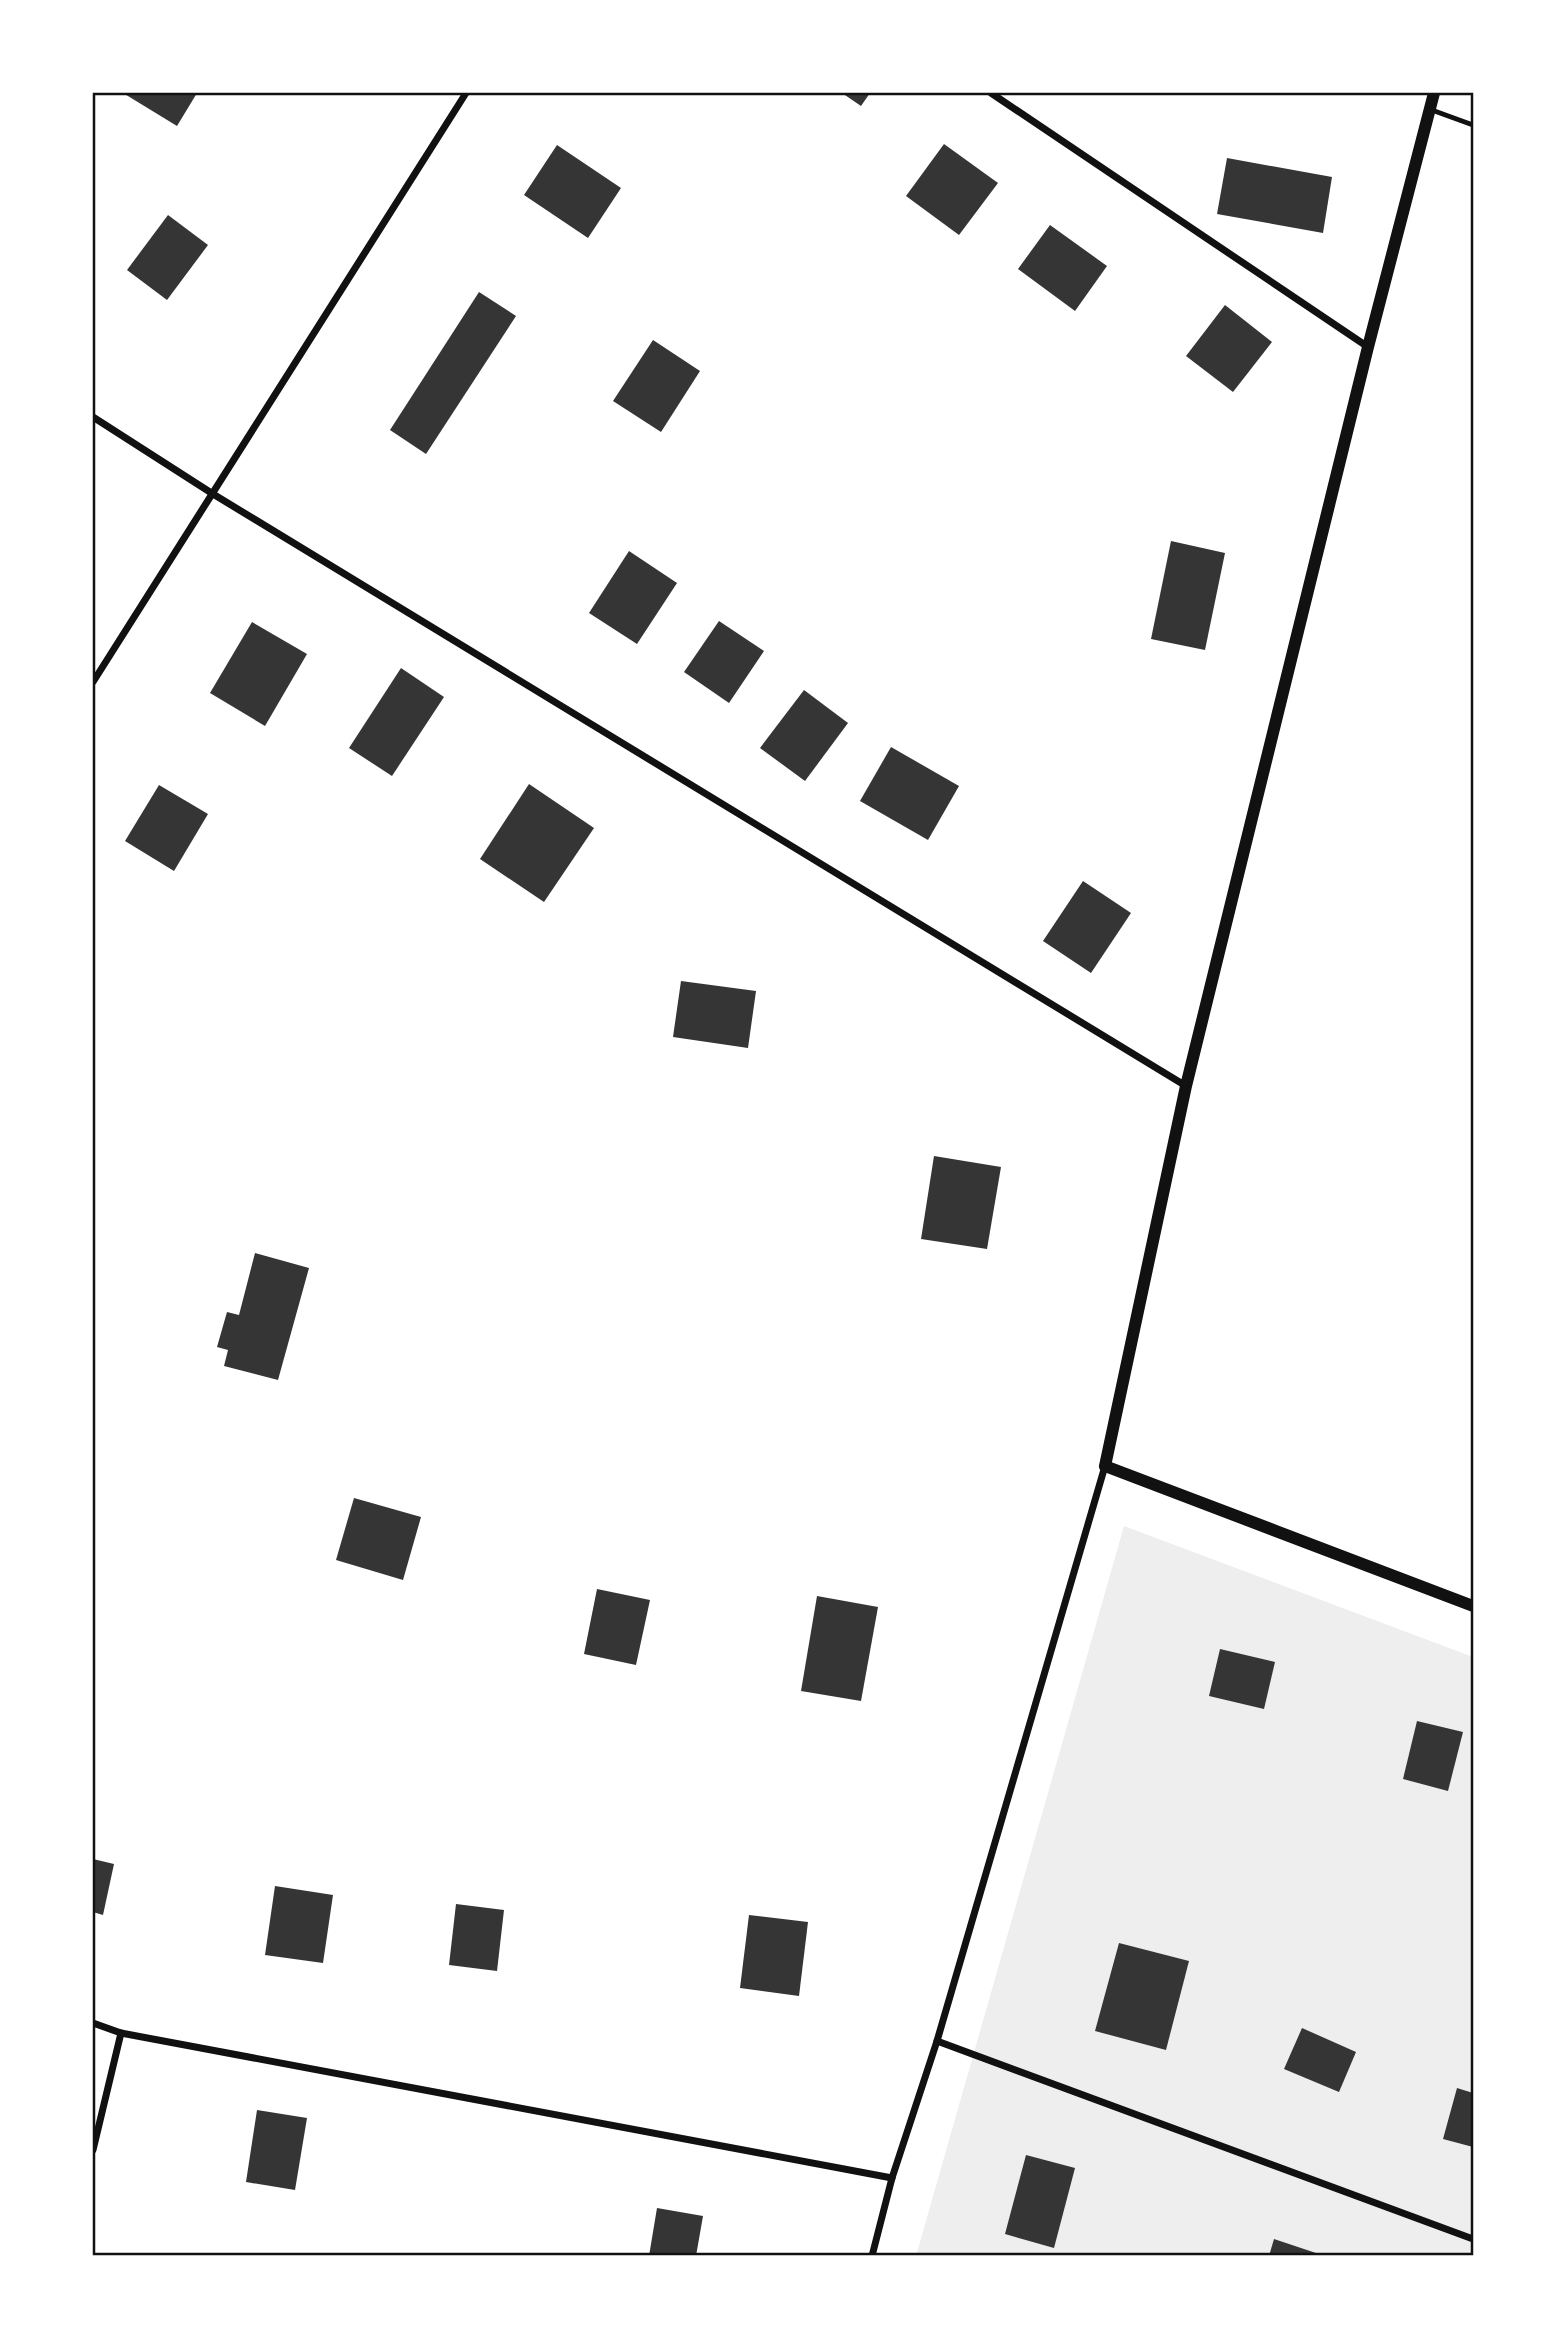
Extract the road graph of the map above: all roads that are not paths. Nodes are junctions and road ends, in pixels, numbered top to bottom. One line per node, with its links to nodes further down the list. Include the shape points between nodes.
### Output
1 (466, 93): 8 (street)
2 (990, 93): 6 (street)
3 (1434, 93): 4 (street)
4 (1429, 109): 5 (lane); 6 (street)
5 (1473, 125)
6 (1368, 346): 10 (street)
7 (93, 417): 8 (street)
8 (213, 494): 9 (street); 10 (street)
9 (93, 682)
10 (1185, 1086): 11 (street)
11 (1105, 1466): 12 (street); 15 (street)
12 (1473, 1606)
13 (93, 2024): 14 (street)
14 (121, 2033): 16 (street); 17 (street)
15 (937, 2040): 17 (street); 18 (street)
16 (93, 2150)
17 (892, 2178): 19 (street)
18 (1473, 2239)
19 (872, 2256)

